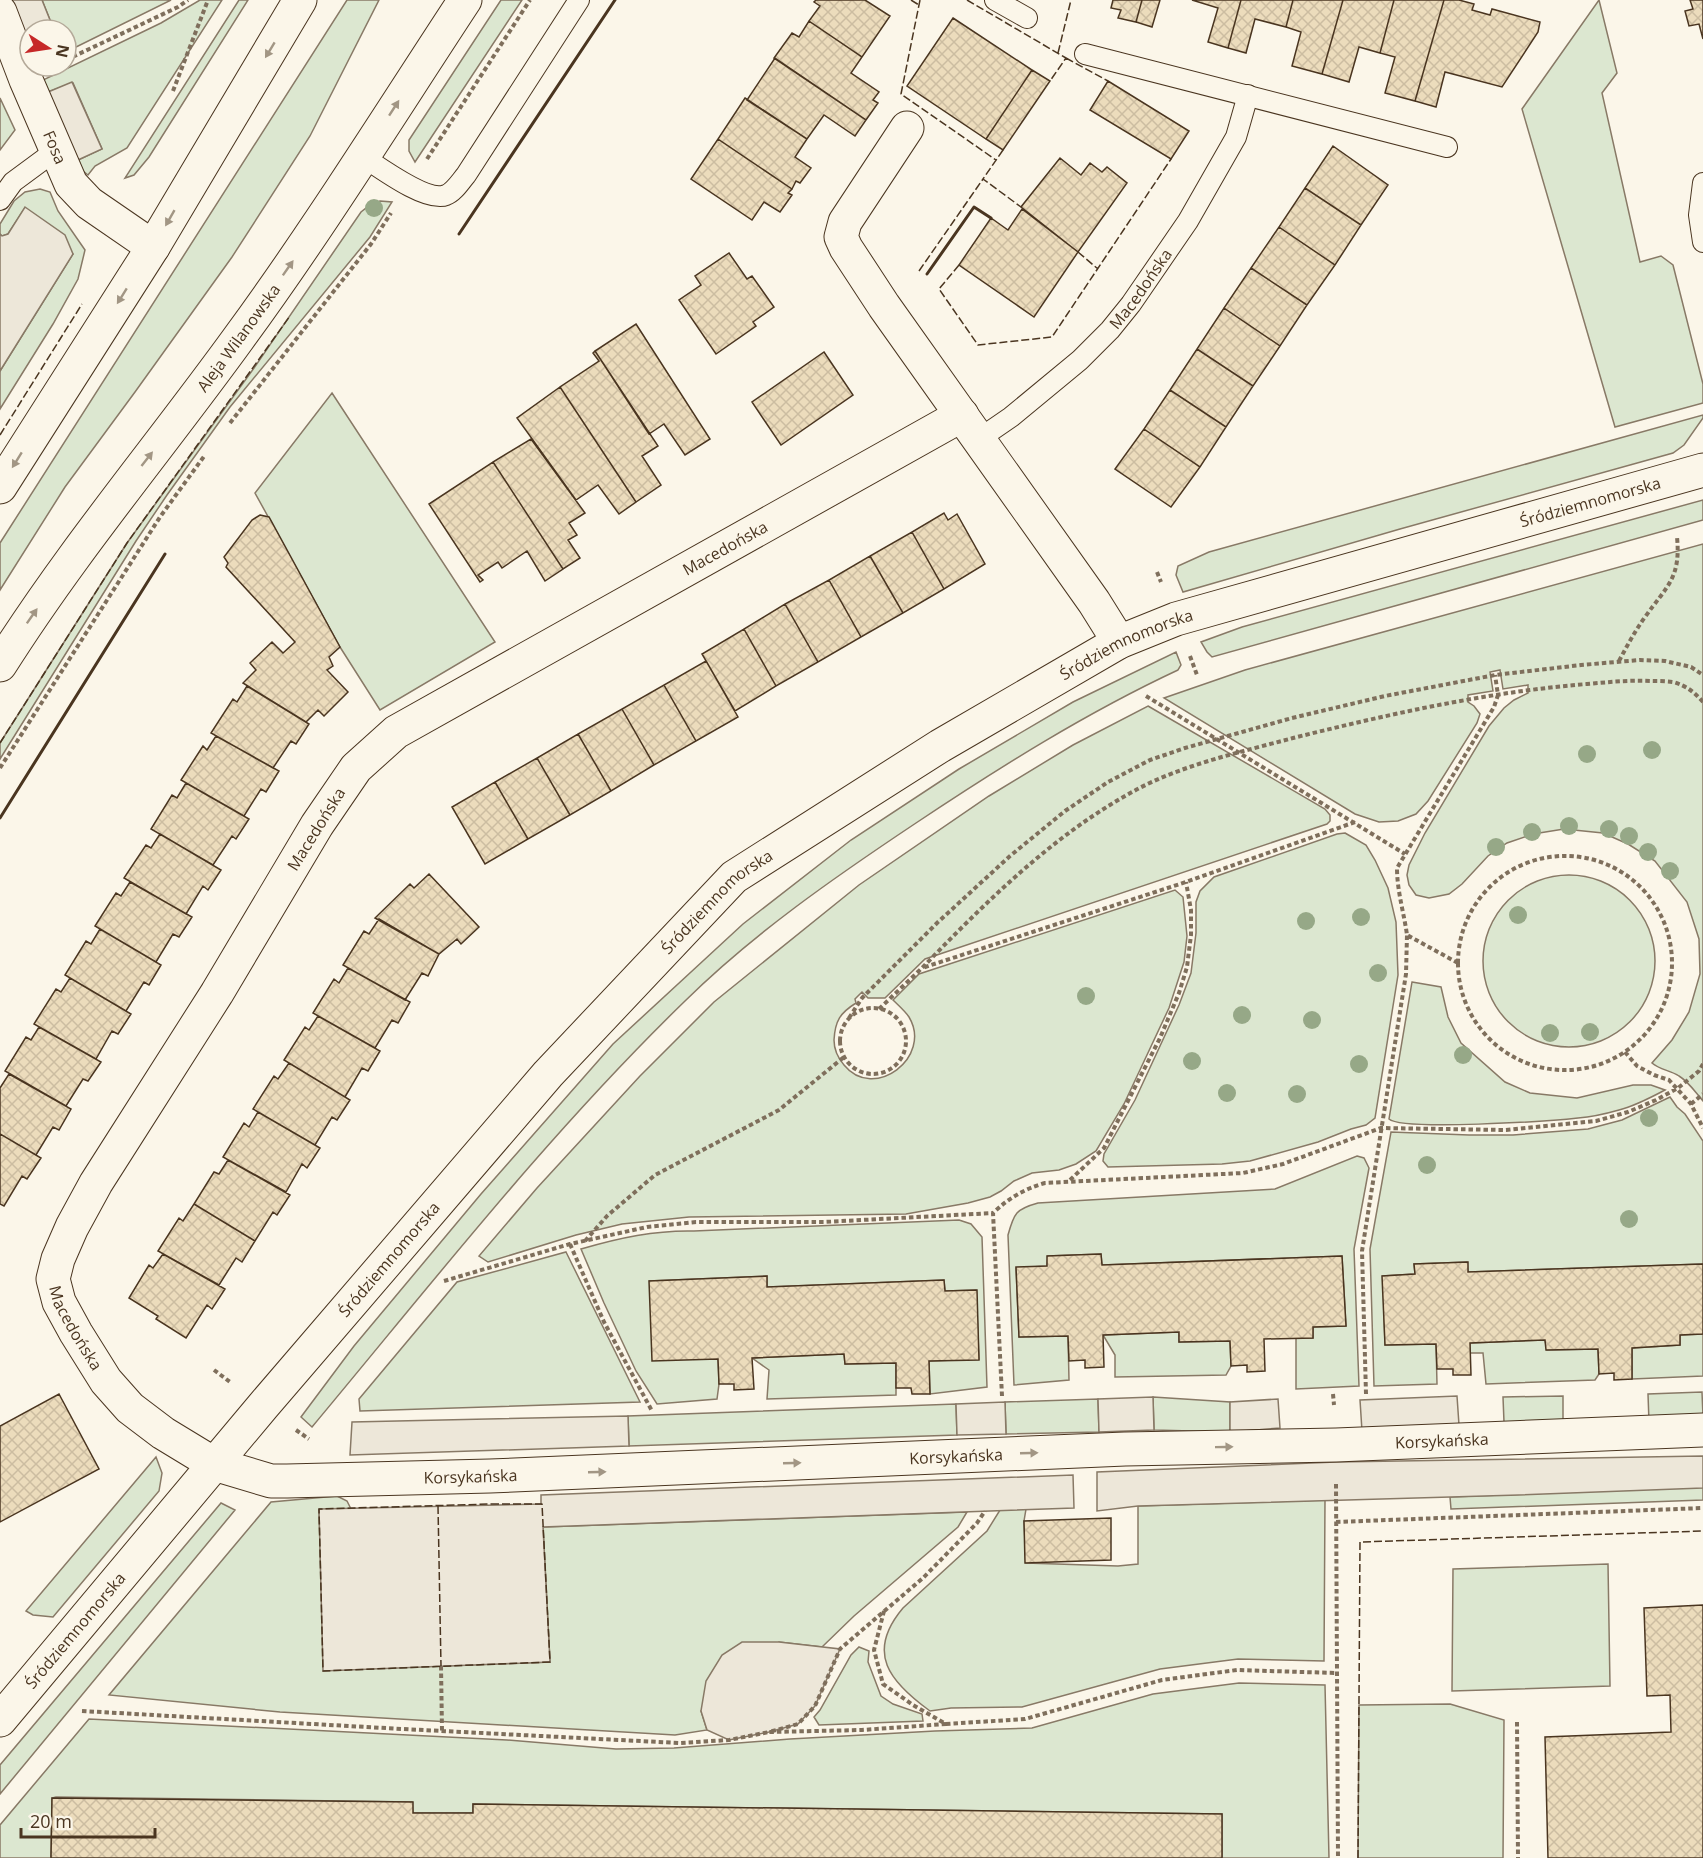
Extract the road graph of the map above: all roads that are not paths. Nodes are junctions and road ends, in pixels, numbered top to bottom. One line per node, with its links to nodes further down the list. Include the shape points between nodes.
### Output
1 (300, 0): 16 (street, one-way to 16)
2 (465, 0): 12 (street, Aleja Wilanowska, one-way to 2)
3 (579, 0): 12 (lane, via 453,191 436,197 422,192)
4 (995, 0): 5 (lane)
5 (1028, 18)
6 (3, 28): 11 (street, Fosa)
7 (1085, 54): 8 (lane)
8 (1248, 95): 10 (lane); 17 (lane, Macedońska, via 1236,137 1188,221 1110,330 1011,417)
9 (907, 128): 17 (street, via 845,222 842,237 884,306)
10 (1447, 147)
11 (55, 151): 14 (lane, via 13,182); 16 (street, Fosa, via 71,183 90,202)
12 (362, 156): 21 (street, Aleja Wilanowska, one-way to 12, via 63,570 239,338)
13 (1703, 183): 15 (lane, via 1699,214)
14 (0, 200)
15 (1703, 242)
16 (153, 247): 19 (street, one-way to 19)
17 (971, 427): 20 (street); 23 (street, Macedońska, via 396,732 356,768 96,1183 72,1227 53,1280 58,1302 106,1381 130,1408)
18 (1703, 470): 20 (street, Śródziemnomorska, via 1176,619)
19 (0, 487)
20 (1119, 642): 23 (street, Śródziemnomorska, via 940,747 735,877 549,1074)
21 (0, 665)
22 (1703, 1430): 23 (street, Korsykańska, one-way to 22, via 271,1481)
23 (214, 1464): 24 (street, Śródziemnomorska)
24 (0, 1720)

